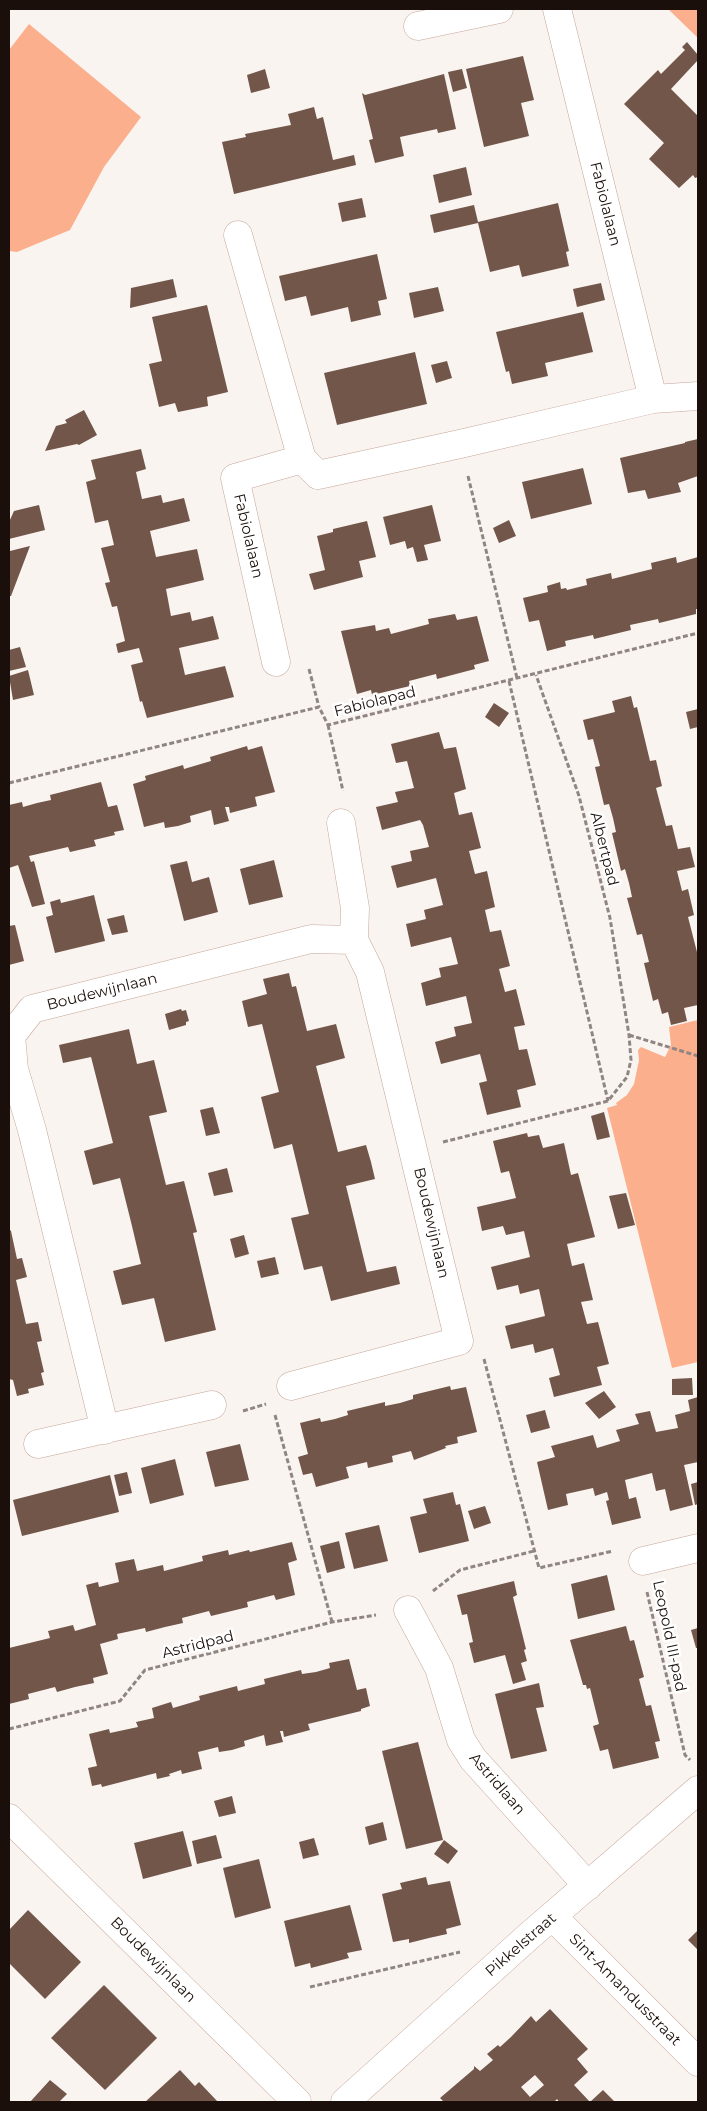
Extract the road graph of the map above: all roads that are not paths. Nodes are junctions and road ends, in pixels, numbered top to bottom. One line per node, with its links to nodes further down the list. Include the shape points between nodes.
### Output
1 (499, 9): 3 (street)
2 (557, 9): 6 (street, Fabiolalaan)
3 (418, 26)
4 (238, 235): 7 (street)
5 (698, 396): 6 (street)
6 (653, 398): 7 (street, via 318,475)
7 (302, 459): 8 (street, Fabiolalaan, via 235,478)
8 (276, 662)
9 (341, 823): 10 (street, Boudewijnlaan, via 355,908)
10 (354, 940): 11 (street, Boudewijnlaan, via 311,939 32,1009 11,1036); 13 (street, Boudewijnlaan, via 370,972 459,1341)
11 (12, 1071): 12 (street, Boudewijnlaan)
12 (20, 1133): 15 (street, Boudewijnlaan)
13 (292, 1386)
14 (212, 1405): 15 (street)
15 (105, 1430): 16 (street)
16 (38, 1444)
17 (698, 1548): 18 (street)
18 (643, 1561)
19 (408, 1610): 22 (street, Astridlaan, via 439,1668 461,1740 469,1753)
20 (698, 1790): 22 (street, Pikkelstraat)
21 (9, 1818): 25 (street, Boudewijnlaan)
22 (588, 1886): 23 (street, Pikkelstraat)
23 (553, 1917): 24 (street, Sint-Amandusstraat); 26 (street, Pikkelstraat)
24 (698, 2062)
25 (297, 2102)
26 (345, 2102)

